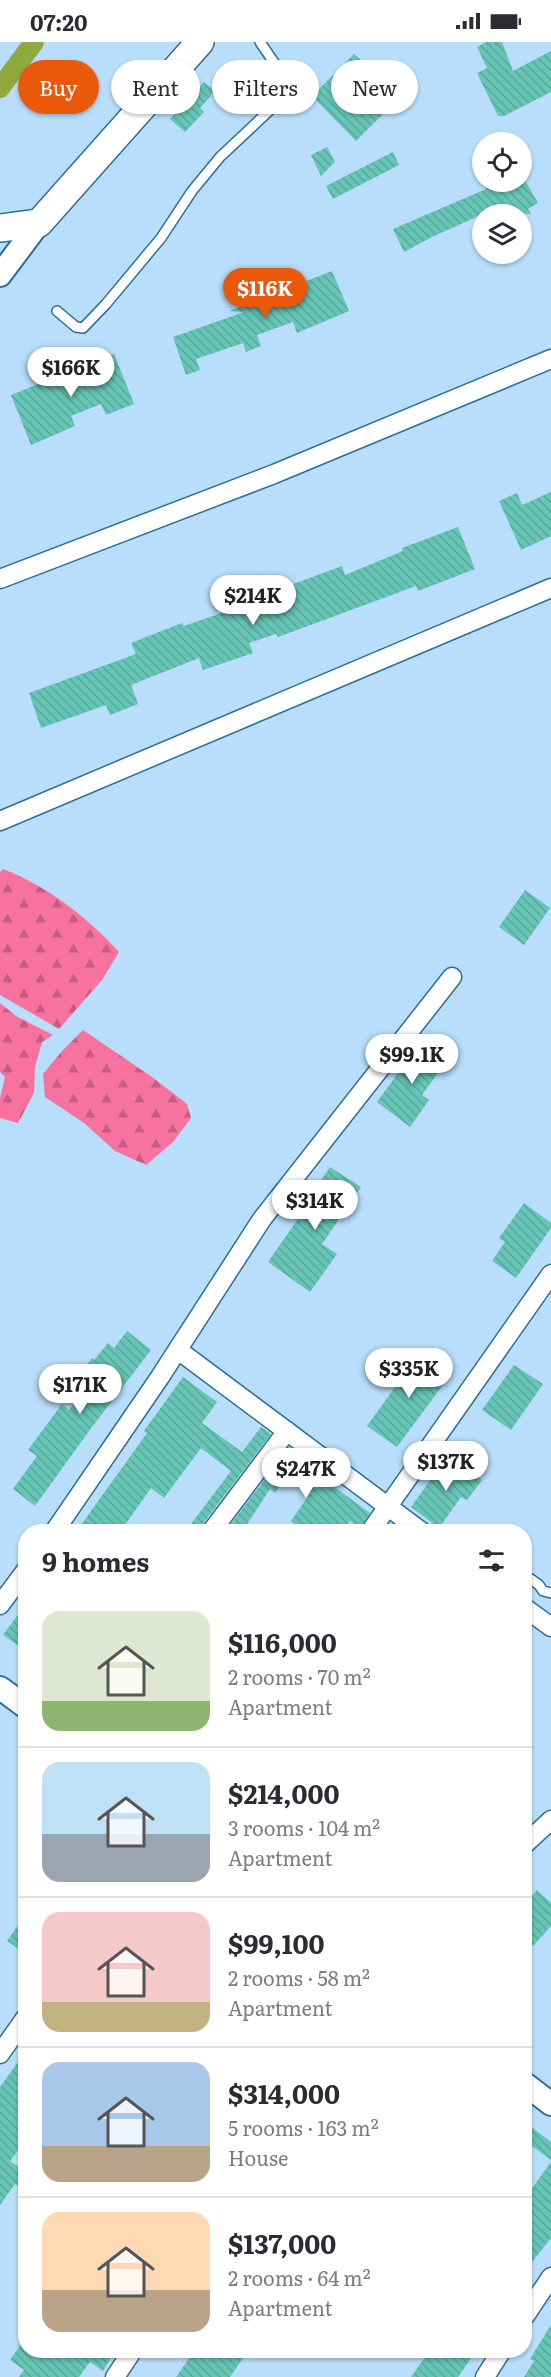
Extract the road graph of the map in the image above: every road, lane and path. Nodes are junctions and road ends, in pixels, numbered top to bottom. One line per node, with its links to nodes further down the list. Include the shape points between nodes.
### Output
1 (200, 42): 3 (main road)
2 (260, 42): 6 (lane, via 284,77 287,94 220,157 161,238 83,328)
3 (39, 223): 4 (main road); 5 (street)
4 (0, 228)
5 (0, 275)
6 (57, 311)
7 (551, 359): 8 (street, via 274,474)
8 (0, 579)
9 (551, 588): 10 (street)
10 (0, 822)
11 (452, 977): 13 (street, via 262,1219)
12 (551, 1274): 15 (street)
13 (177, 1350): 14 (street); 16 (street)
14 (287, 1431): 15 (street); 17 (street)
15 (388, 1507): 18 (street); 19 (street)
16 (59, 1524)
17 (217, 1524)
18 (376, 1524)
19 (411, 1524)
20 (532, 1580): 22 (lane)
21 (18, 1581): 23 (street)
22 (551, 1593)
23 (0, 1605)
24 (532, 1613): 25 (street)
25 (551, 1627)
26 (0, 1688): 27 (street)
27 (18, 1701)
28 (551, 1820): 29 (street)
29 (532, 1838)
30 (18, 2028): 31 (street)
31 (0, 2054)
32 (532, 2089): 33 (street)
33 (551, 2104)
34 (551, 2277): 35 (street)
35 (532, 2306)
36 (128, 2358): 38 (street)
37 (497, 2358): 39 (street)
38 (115, 2377)
39 (484, 2377)

